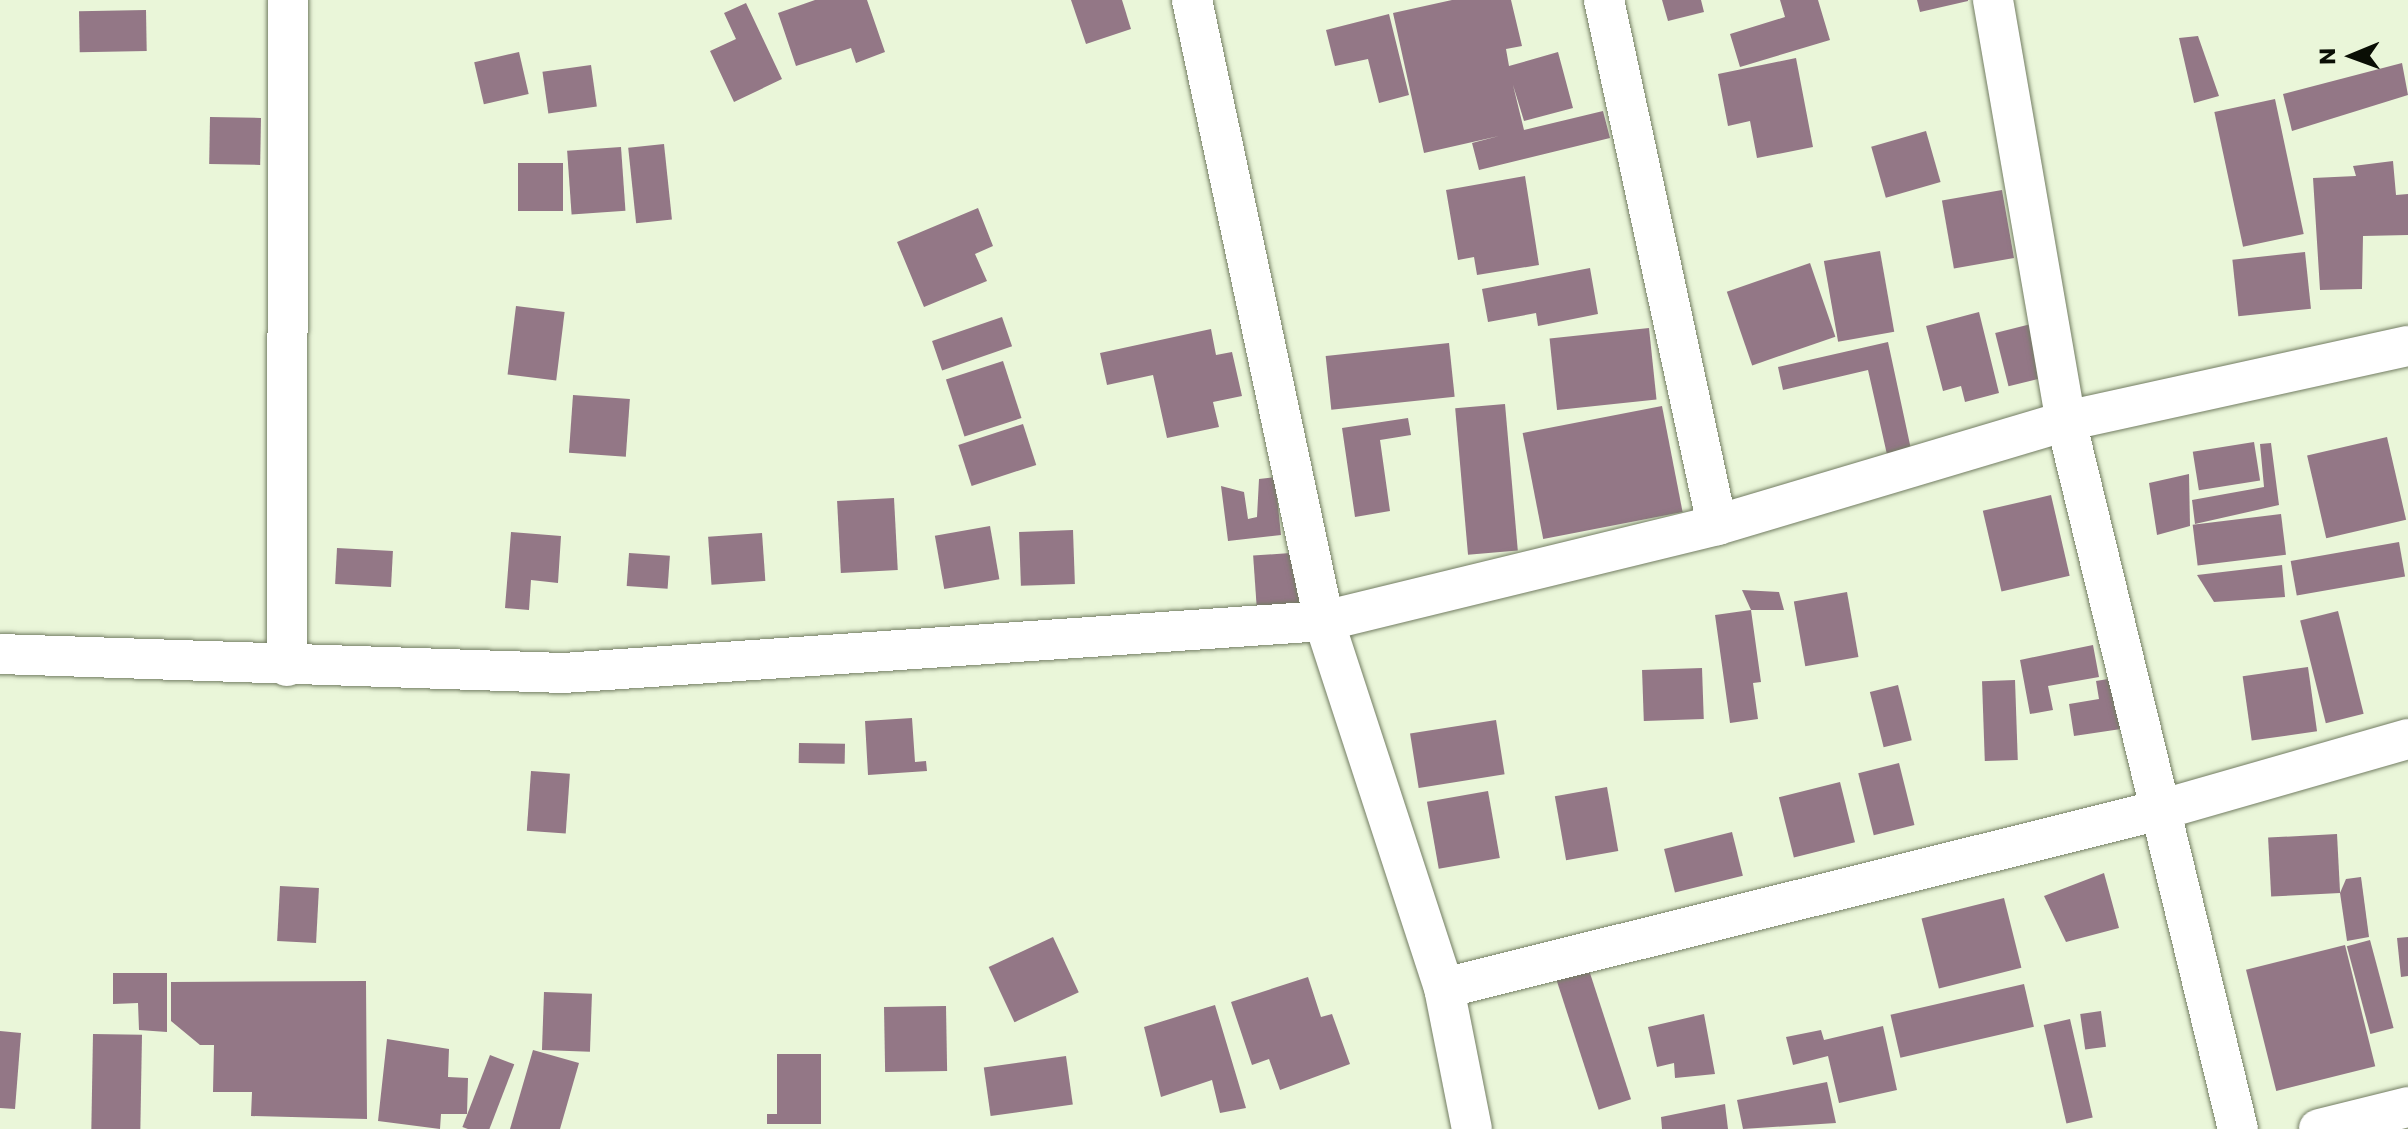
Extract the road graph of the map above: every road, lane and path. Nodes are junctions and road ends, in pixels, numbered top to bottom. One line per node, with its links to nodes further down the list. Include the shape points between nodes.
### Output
1 (288, 0): 10 (street)
2 (1192, 0): 8 (street)
3 (1604, 0): 7 (street)
4 (1993, 0): 6 (street)
5 (2408, 346): 6 (street)
6 (2066, 421): 7 (street); 12 (street)
7 (1717, 525): 8 (street)
8 (1324, 621): 10 (street, via 563,673); 13 (street)
9 (0, 654): 10 (street)
10 (287, 666)
11 (2408, 739): 12 (street)
12 (2160, 810): 13 (street); 16 (street)
13 (1444, 988): 15 (street)
14 (2408, 1107): 17 (street)
15 (1472, 1129)
16 (2238, 1129)
17 (2319, 1129)

